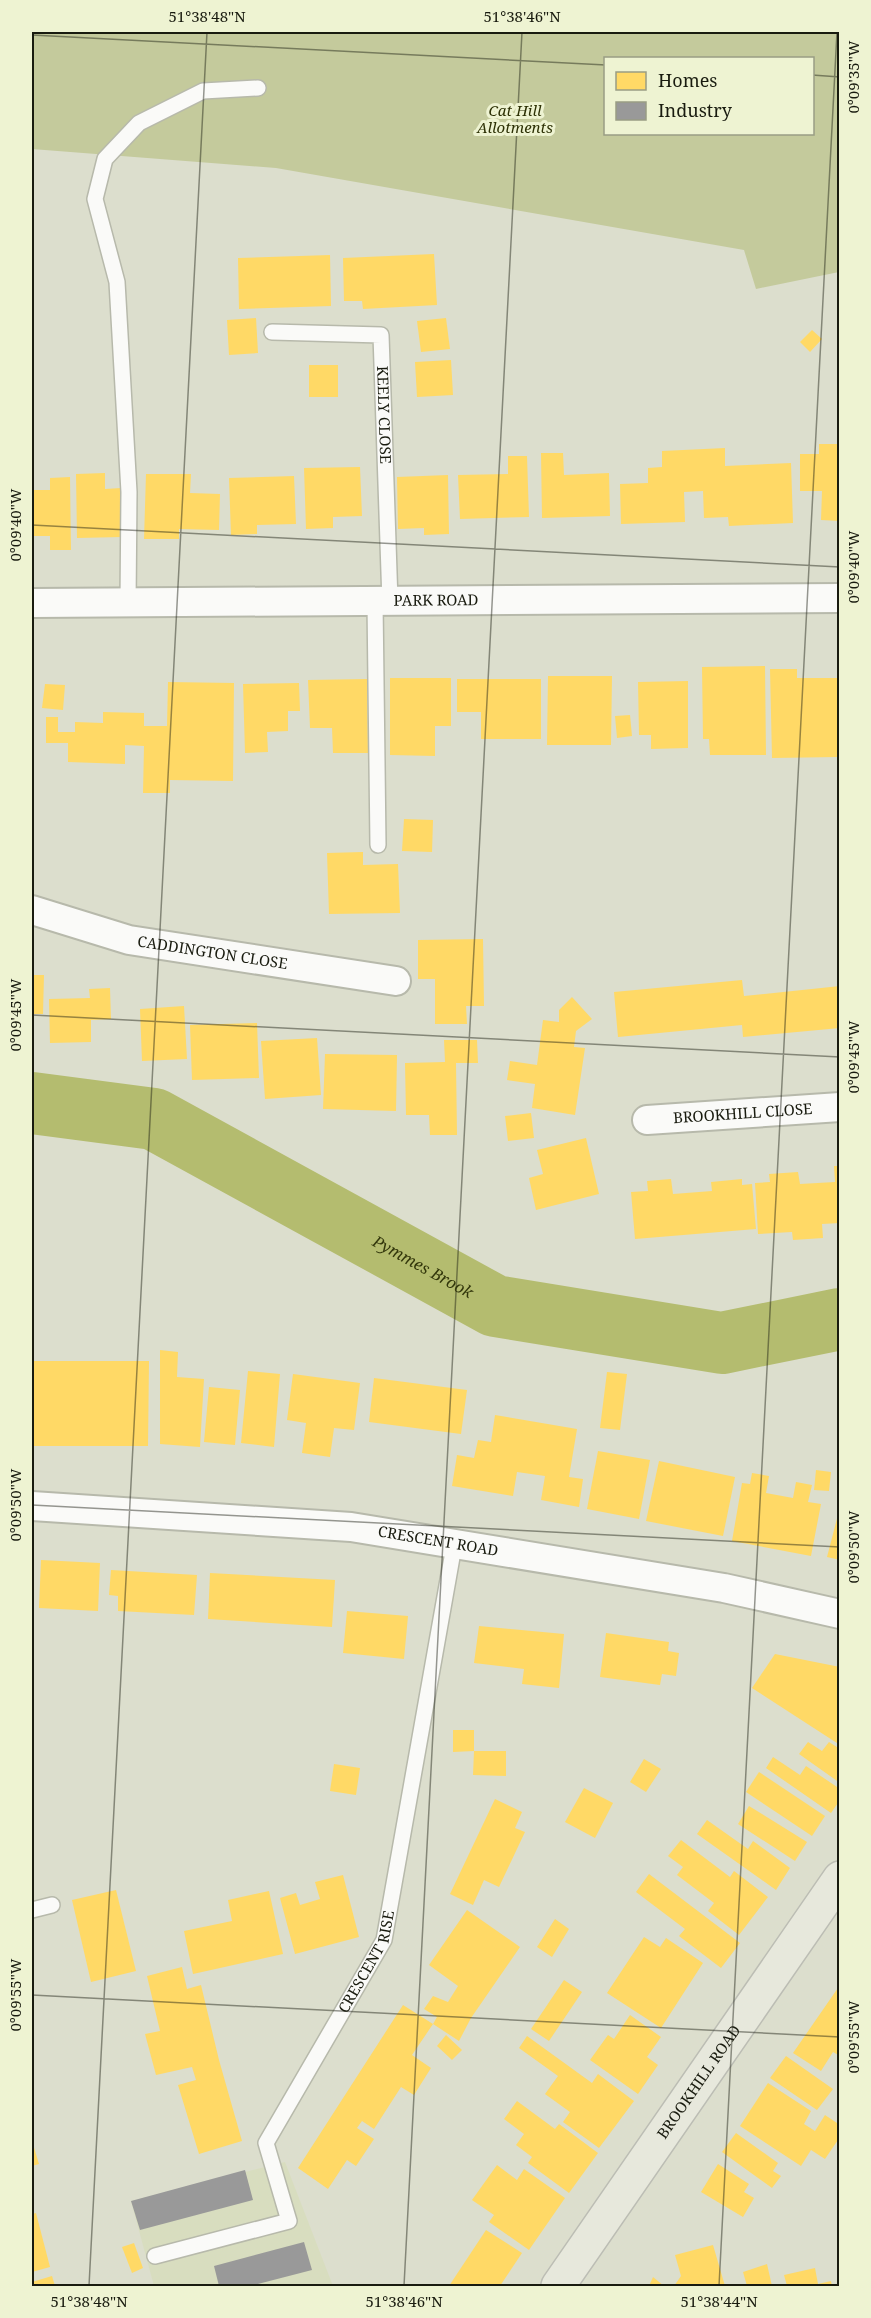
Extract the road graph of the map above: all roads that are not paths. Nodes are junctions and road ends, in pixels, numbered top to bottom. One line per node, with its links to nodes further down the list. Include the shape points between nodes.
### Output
1 (258, 88): 6 (lane, via 203,91 139,123 105,159 95,199 117,282 129,492)
2 (273, 332): 4 (lane, KEELY CLOSE, via 381,335)
3 (840, 598): 4 (street, PARK ROAD)
4 (382, 602): 6 (street, PARK ROAD); 7 (lane)
5 (32, 603): 6 (street, PARK ROAD)
6 (128, 603)
7 (378, 845)
8 (32, 910): 9 (street, CADDINGTON CLOSE, via 129,940)
9 (396, 981)
10 (840, 1107): 11 (street, BROOKHILL CLOSE)
11 (647, 1120)
12 (32, 1506): 13 (street, CRESCENT ROAD, via 351,1527)
13 (454, 1546): 14 (street, CRESCENT ROAD, via 724,1588); 18 (lane, CRESCENT RISE, via 384,1940 266,2143 289,2221)
14 (840, 1614)
15 (840, 1878): 19 (main road, BROOKHILL ROAD)
16 (52, 1905): 17 (lane)
17 (32, 1910)
18 (155, 2256)
19 (558, 2286)

